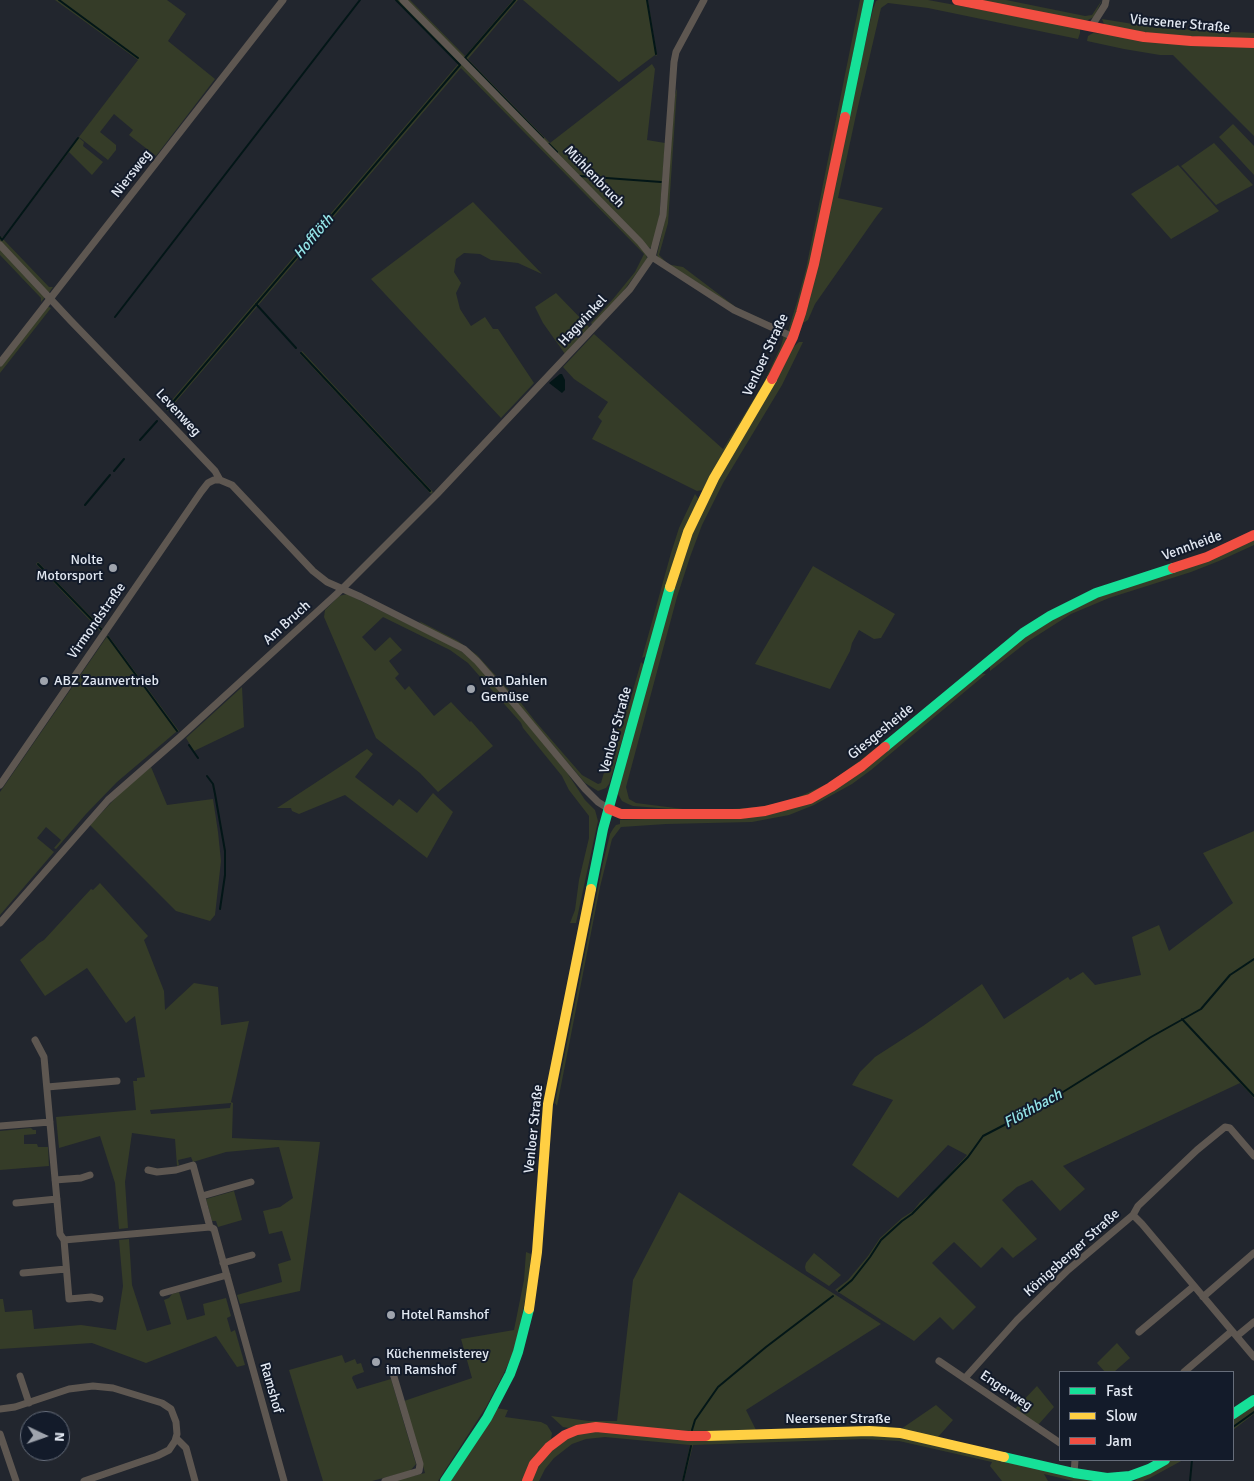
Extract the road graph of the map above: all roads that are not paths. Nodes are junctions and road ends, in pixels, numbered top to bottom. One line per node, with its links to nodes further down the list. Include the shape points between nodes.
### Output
1 (283, 0): 11 (street, Niersweg)
2 (403, 0): 10 (street, Mühlenbruch)
3 (704, 0): 10 (street, Hagwinkel, via 680,43 674,62 663,215)
4 (869, 0): 12 (main road, Venloer Straße, via 814,264)
5 (957, 0): 7 (main road, Viersener Straße)
6 (1106, 0): 7 (street)
7 (1091, 27): 8 (main road, Viersener Straße, via 1165,39)
8 (1254, 43)
9 (0, 245): 11 (street, Levenweg)
10 (652, 257): 12 (street, Mühlenbruch, via 734,310); 17 (street, Hagwinkel, via 630,289 594,329)
11 (50, 298): 13 (street, Niersweg); 14 (street, Levenweg)
12 (793, 337): 19 (main road, Venloer Straße, via 688,532 670,584)
13 (0, 363)
14 (220, 480): 17 (street, Levenweg, via 232,485 326,582); 18 (street, Virmondstraße, via 208,483 201,492)
15 (1254, 535): 16 (main road, Vennheide, via 1207,557)
16 (1139, 579): 19 (main road, Giesgesheide, via 1096,593 1023,633 862,766 810,798 765,811 740,814 622,814)
17 (342, 589): 19 (street, via 464,650 511,700 585,789); 20 (street, Am Bruch, via 113,796)
18 (0, 785)
19 (609, 809): 72 (main road, Venloer Straße, via 548,1104 537,1252 528,1315 510,1374 487,1418)
20 (0, 923)
21 (35, 1040): 23 (street, via 44,1057)
22 (117, 1081): 23 (street)
23 (47, 1087): 24 (street)
24 (50, 1122): 25 (street); 29 (street)
25 (0, 1126)
26 (1254, 1156): 34 (street, Königsberger Straße, via 1230,1128 1224,1127 1138,1206)
27 (148, 1170): 31 (street, Ramshof, via 176,1170 193,1165)
28 (90, 1175): 29 (street)
29 (55, 1180): 32 (street)
30 (250, 1182): 31 (street)
31 (202, 1196): 35 (street, Ramshof)
32 (57, 1200): 33 (street); 36 (street, via 60,1234)
33 (16, 1203)
34 (1133, 1215): 43 (street); 55 (street, Königsberger Straße, via 1068,1270)
35 (210, 1227): 36 (street); 39 (street, Ramshof, via 214,1229)
36 (64, 1240): 40 (street)
37 (1254, 1253): 45 (street)
38 (252, 1255): 39 (street)
39 (223, 1263): 42 (street, Ramshof)
40 (66, 1269): 41 (street); 46 (street, via 69,1299)
41 (23, 1273)
42 (227, 1275): 44 (street); 70 (street, Ramshof)
43 (1194, 1286): 45 (street); 48 (street)
44 (163, 1293)
45 (1203, 1297): 49 (street)
46 (100, 1299)
47 (1254, 1322): 49 (street)
48 (1140, 1332)
49 (1235, 1334): 50 (street); 53 (street)
50 (1254, 1356)
51 (938, 1361): 55 (street, Engerweg)
52 (392, 1370): 71 (street, via 420,1464 419,1472)
53 (1185, 1371)
54 (20, 1376): 57 (street)
55 (965, 1378): 62 (street, Engerweg)
56 (1254, 1400): 59 (main road)
57 (29, 1403): 58 (street); 61 (street, via 69,1389 113,1388 162,1403 170,1409 176,1422)
58 (0, 1409)
59 (1234, 1413)
60 (0, 1434): 67 (street)
61 (176, 1438): 68 (street, via 164,1453); 69 (street, via 186,1448)
62 (1059, 1442)
63 (1075, 1461): 65 (street)
64 (1163, 1461): 66 (main road, Neersener Straße)
65 (1074, 1472): 66 (main road, Neersener Straße); 73 (main road, Neersener Straße, via 900,1433 688,1436 596,1426 565,1435 549,1447 534,1464)
66 (1128, 1479)
67 (16, 1481)
68 (84, 1481)
69 (195, 1481)
70 (284, 1481)
71 (385, 1481)
72 (445, 1481)
73 (527, 1481)

